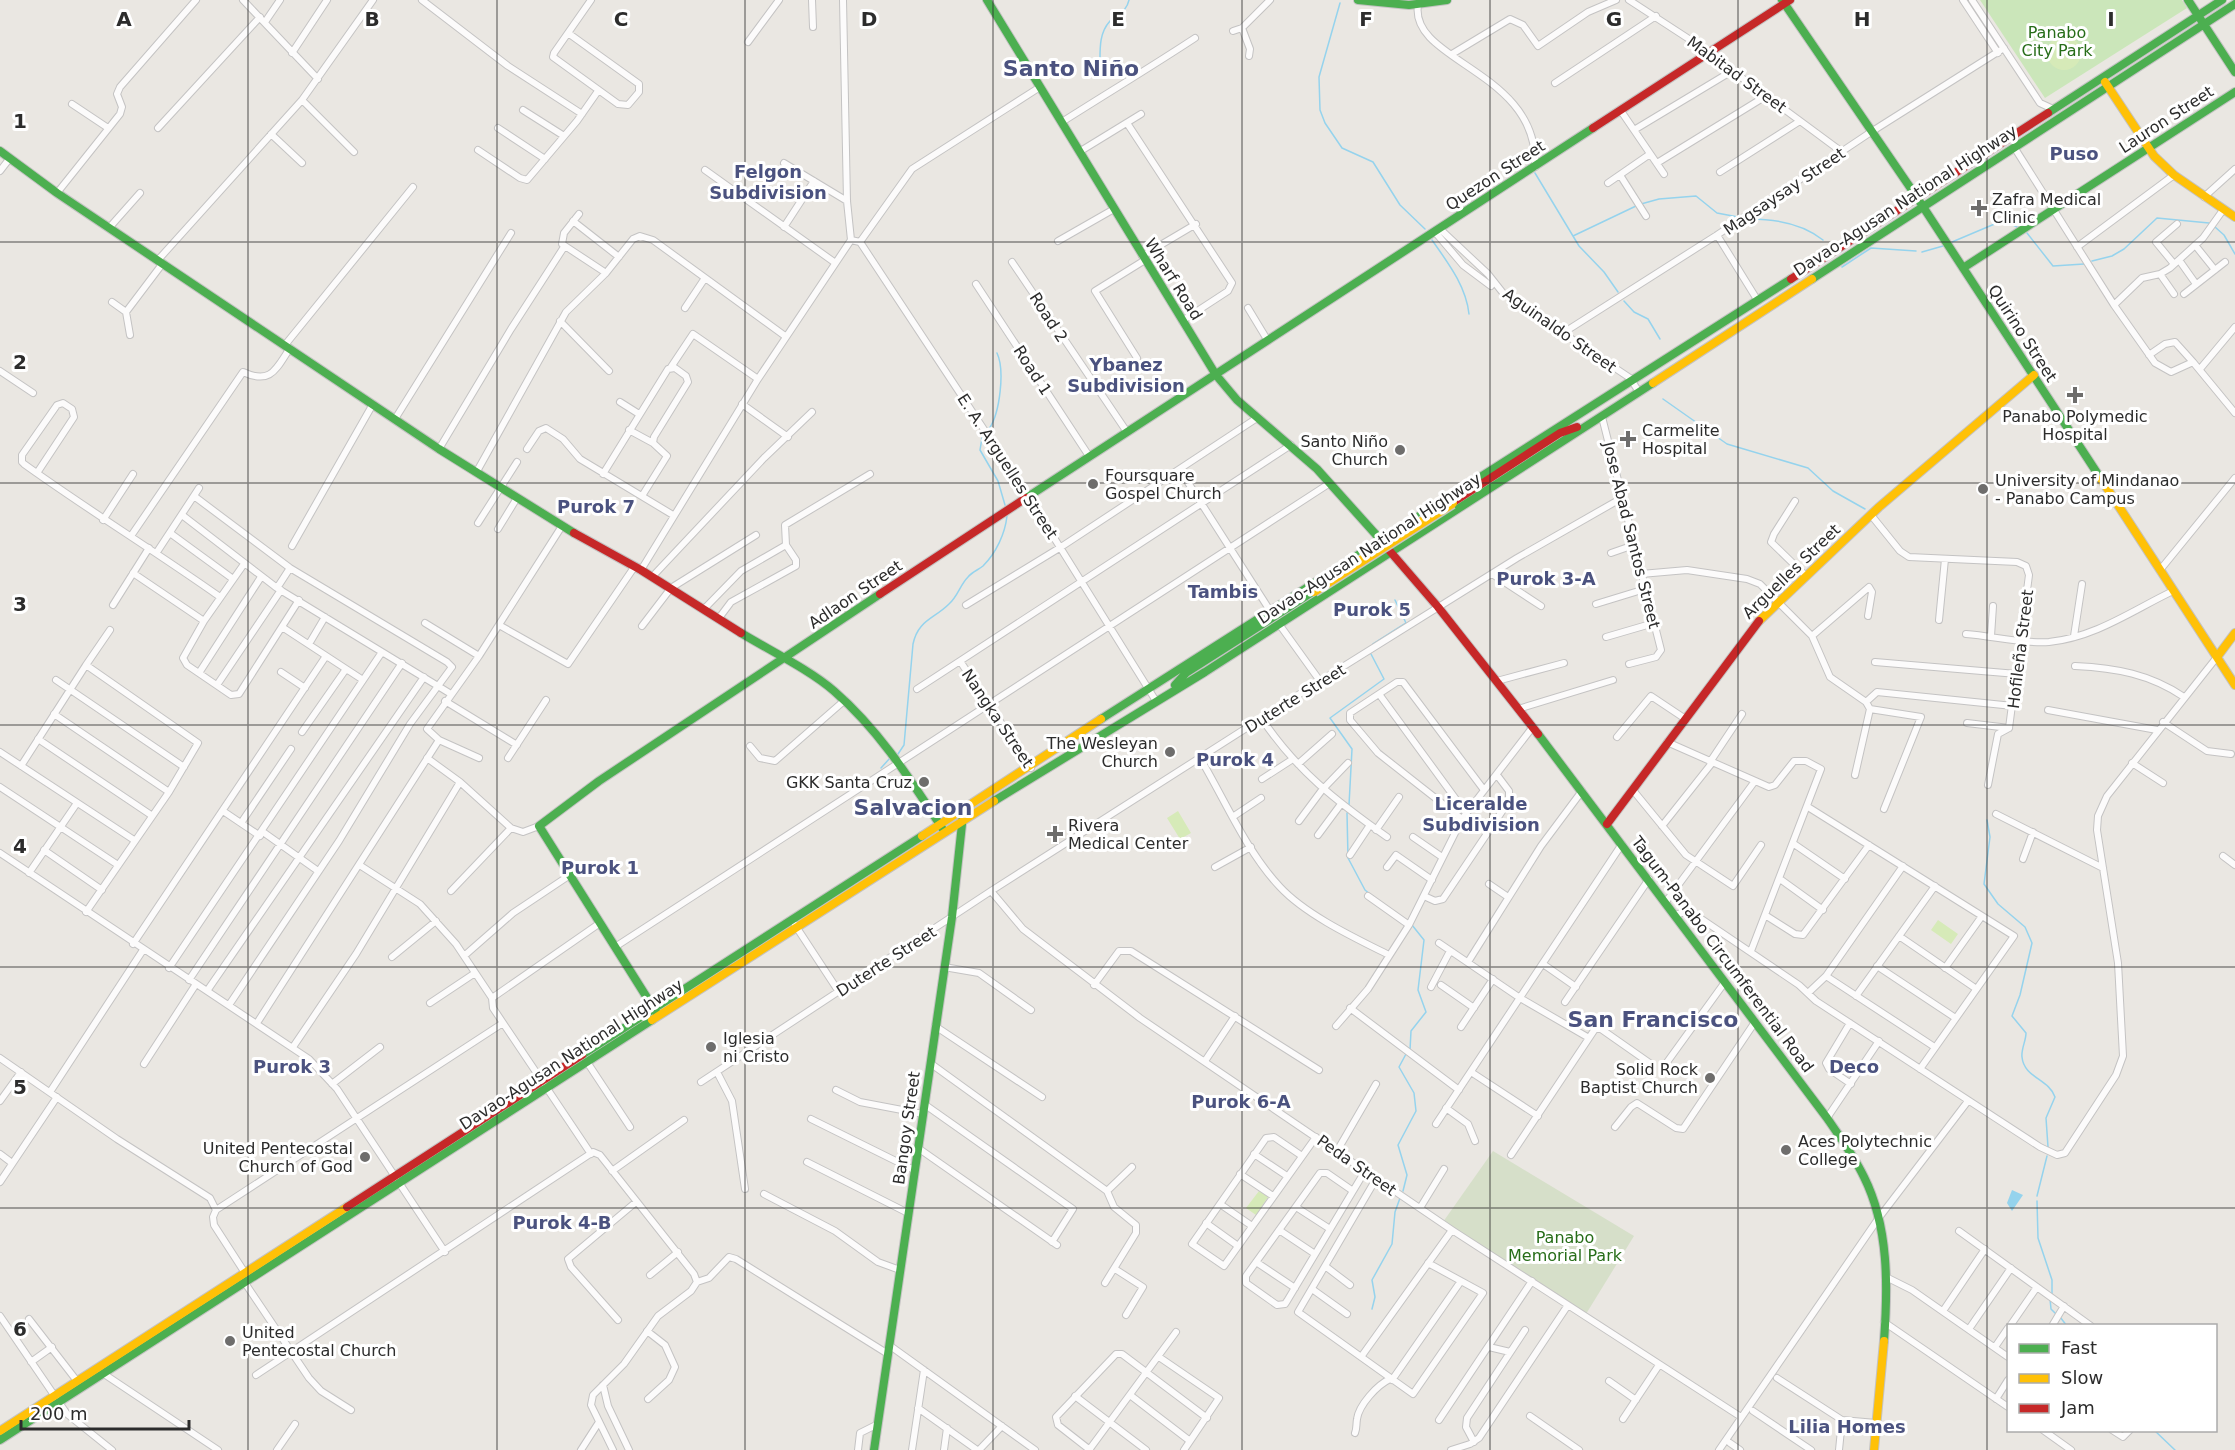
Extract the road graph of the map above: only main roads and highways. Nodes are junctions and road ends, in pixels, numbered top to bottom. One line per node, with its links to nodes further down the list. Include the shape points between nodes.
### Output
1 (987, 0): 18 (main road, Wharf Road)
2 (1358, 0): 3 (main road, via 1418,5)
3 (1447, 0)
4 (2188, 0): 8 (main road)
5 (2222, 0): 8 (main road, Davao-Agusan National Highway)
6 (1785, 1): 14 (main road, Quirino Street); 18 (main road, Quezon Street)
7 (2235, 4): 8 (main road, Davao-Agusan National Highway)
8 (2201, 19): 9 (main road); 10 (main road, Davao-Agusan National Highway)
9 (2235, 72)
10 (2105, 81): 12 (main road); 14 (main road, Davao-Agusan National Highway, via 2052,108); 15 (main road, Davao-Agusan National Highway, via 2059,118)
11 (2235, 92): 12 (main road, Lauron Street)
12 (2148, 148): 16 (main road, via 2174,175); 17 (main road, Lauron Street)
13 (0, 151): 27 (main road, via 439,449)
14 (1916, 196): 15 (main road, Quirino Street); 20 (main road, Davao-Agusan National Highway)
15 (1923, 207): 17 (main road, Quirino Street); 21 (main road, Davao-Agusan National Highway)
16 (2235, 217)
17 (1963, 268): 19 (main road, Quirino Street)
18 (1216, 375): 23 (main road, Wharf Road, via 1237,400 1330,483); 27 (main road, Adlaon Street)
19 (2034, 375): 26 (main road, Quirino Street); 36 (main road, Arguelles Street, via 1871,514 1779,601 1741,642)
20 (1582, 408): 22 (main road, Davao-Agusan National Highway); 23 (main road, Davao-Agusan National Highway)
21 (1597, 419): 22 (main road, Davao-Agusan National Highway); 24 (main road, Davao-Agusan National Highway)
22 (1560, 433): 28 (main road, Davao-Agusan National Highway, bridge)
23 (1379, 538): 24 (main road, Tagum-Panabo Circumferential Road); 30 (main road, Davao-Agusan National Highway)
24 (1391, 552): 31 (main road, Davao-Agusan National Highway); 36 (main road, Tagum-Panabo Circumferential Road)
25 (2235, 633): 26 (main road)
26 (2217, 657): 29 (main road, Quirino Street)
27 (785, 659): 37 (main road, via 845,699 900,764); 38 (main road, Adlaon Street, via 599,781 539,826)
28 (1186, 673): 30 (main road, Davao-Agusan National Highway); 31 (main road, Davao-Agusan National Highway)
29 (2235, 685)
30 (1150, 686): 32 (main road, Davao-Agusan National Highway)
31 (1159, 700): 33 (main road, Davao-Agusan National Highway)
32 (1064, 743): 33 (main road); 34 (main road, Davao-Agusan National Highway)
33 (1070, 754): 34 (main road, Davao-Agusan National Highway)
34 (1032, 770): 35 (main road, Davao-Agusan National Highway)
35 (963, 815): 37 (main road, Davao-Agusan National Highway); 45 (main road, Bangoy Street, via 945,967)
36 (1607, 824): 46 (main road, Tagum-Panabo Circumferential Road, via 1827,1118 1867,1184 1878,1219 1886,1276)
37 (942, 828): 38 (main road, Davao-Agusan National Highway)
38 (656, 1013): 39 (main road, Davao-Agusan National Highway)
39 (602, 1047): 40 (main road, Davao-Agusan National Highway); 40 (main road, Davao-Agusan National Highway, via 586,1062)
40 (545, 1084): 41 (main road, Davao-Agusan National Highway)
41 (100, 1371): 42 (main road, Davao-Agusan National Highway); 42 (main road, Davao-Agusan National Highway, via 77,1381)
42 (57, 1399): 43 (main road, Davao-Agusan National Highway); 44 (main road, Davao-Agusan National Highway)
43 (0, 1431)
44 (0, 1440)
45 (874, 1450)
46 (1874, 1450)

